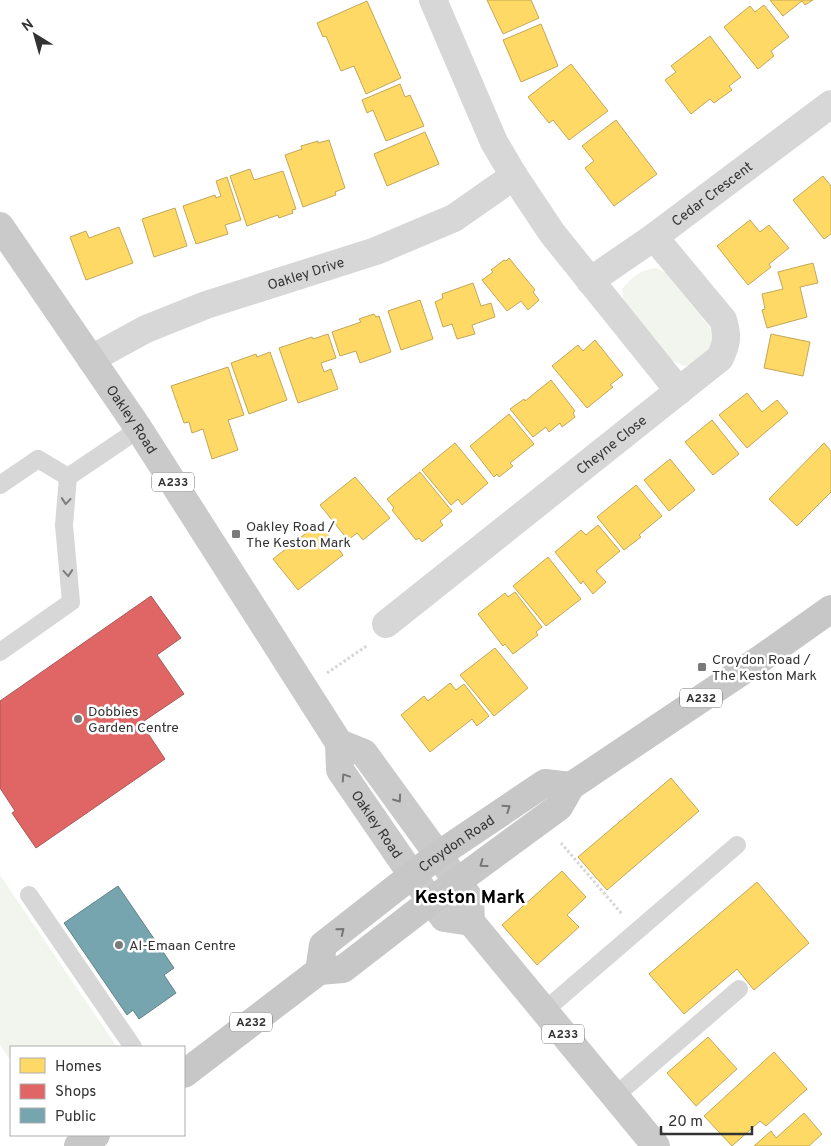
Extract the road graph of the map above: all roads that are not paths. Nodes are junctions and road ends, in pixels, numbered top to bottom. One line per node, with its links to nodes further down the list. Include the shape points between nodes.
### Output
1 (433, 0): 3 (street, via 494,142)
2 (831, 104): 5 (street, Cedar Crescent)
3 (514, 176): 6 (street, via 552,233); 7 (street, Oakley Drive, via 454,218 376,251 206,305 146,329)
4 (0, 226): 7 (main road, Oakley Road / A233)
5 (654, 237): 6 (street, Cedar Crescent); 8 (street, Cheyne Close, via 723,320 726,332 726,346 720,358)
6 (590, 281): 8 (street)
7 (91, 359): 9 (main road, Oakley Road / A233)
8 (679, 391): 13 (street, Cheyne Close)
9 (139, 429): 10 (lane); 15 (main road, Oakley Road / A233)
10 (68, 477): 11 (lane, via 38,459); 14 (lane, one-way to 14, via 64,525 71,602)
11 (0, 485)
12 (831, 609): 16 (highway, A232)
13 (386, 624)
14 (0, 652)
15 (339, 743): 18 (main road, one-way to 18, via 364,753); 19 (main road, Oakley Road, one-way to 15, via 340,770)
16 (571, 786): 18 (highway, Croydon Road, one-way to 16, via 545,783); 20 (highway, A232, one-way to 20, via 559,807)
17 (737, 845): 26 (lane)
18 (438, 856): 19 (highway, Croydon Road); 20 (main road)
19 (412, 875): 22 (main road, Oakley Road); 24 (highway, Croydon Road, one-way to 19, via 323,945)
20 (458, 882): 22 (highway, A232); 23 (main road, via 470,899)
21 (29, 895): 27 (lane)
22 (431, 901): 23 (main road, Oakley Road, via 444,918); 24 (highway, A232, via 343,969)
23 (471, 922): 26 (main road, A233)
24 (319, 971): 28 (highway, A232)
25 (739, 989): 29 (lane)
26 (544, 1011): 29 (main road, A233)
27 (132, 1046)
28 (185, 1073)
29 (615, 1096): 32 (main road, A233)
30 (94, 1136): 31 (highway)
31 (78, 1146)
32 (656, 1146)

